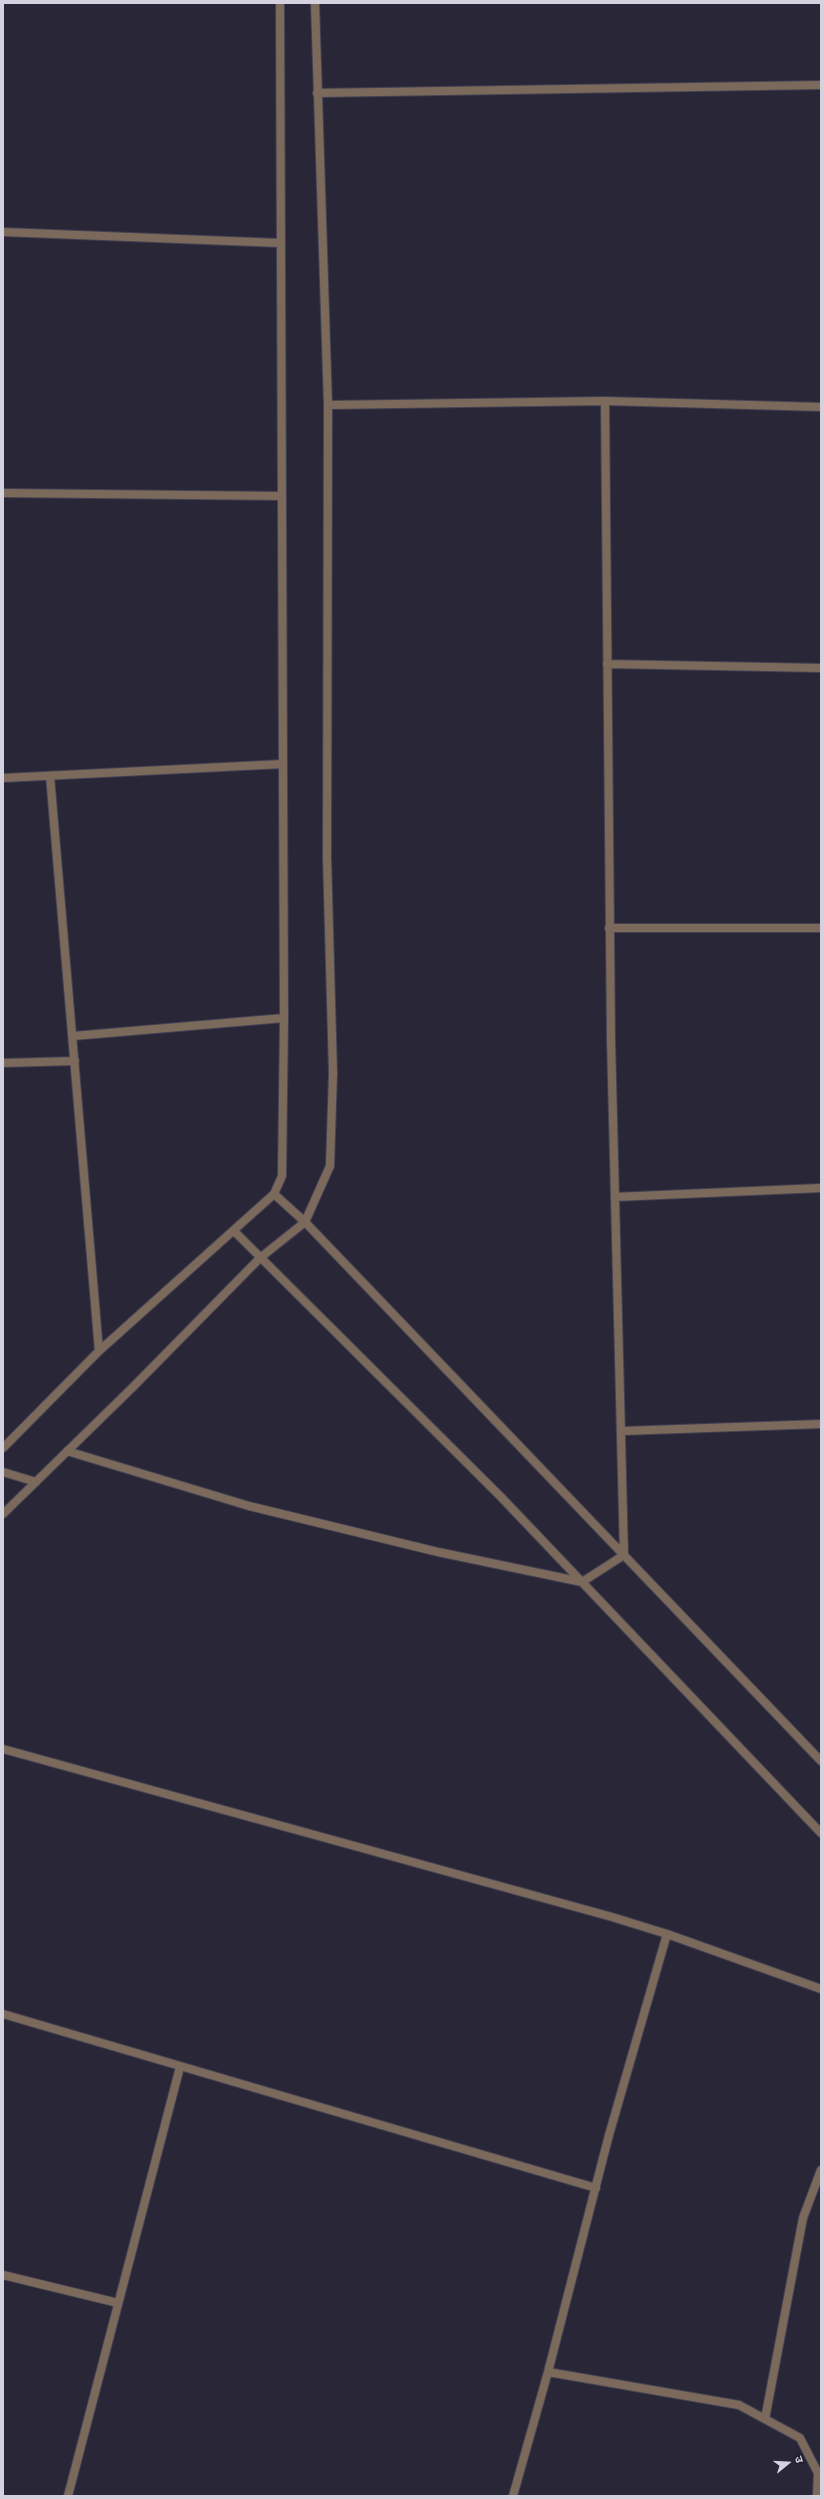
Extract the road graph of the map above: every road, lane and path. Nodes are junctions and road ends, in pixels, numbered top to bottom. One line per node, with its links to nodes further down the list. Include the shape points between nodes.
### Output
1 (280, 3): 6 (street)
2 (315, 3): 4 (street)
3 (821, 85): 4 (street)
4 (317, 94): 8 (street)
5 (3, 232): 6 (street)
6 (280, 242): 11 (street)
7 (605, 401): 8 (street); 9 (street); 12 (street)
8 (328, 405): 26 (street, via 326,857 332,1096 330,1166)
9 (821, 407)
10 (3, 493): 11 (street)
11 (281, 496): 14 (street)
12 (607, 664): 13 (street); 17 (street)
13 (821, 668)
14 (283, 764): 15 (street); 19 (street)
15 (50, 776): 16 (street); 20 (street)
16 (3, 778)
17 (609, 928): 18 (street); 25 (street)
18 (821, 928)
19 (284, 1018): 20 (street); 24 (street, via 282,1176)
20 (73, 1036): 21 (street)
21 (75, 1061): 22 (street); 29 (street)
22 (3, 1064)
23 (821, 1188): 25 (street)
24 (274, 1194): 26 (street); 27 (street)
25 (615, 1197): 31 (street)
26 (305, 1222): 28 (street); 37 (street)
27 (234, 1231): 28 (street); 29 (street)
28 (260, 1258): 33 (street); 38 (street, via 501,1497)
29 (99, 1350): 32 (street)
30 (821, 1424): 31 (street)
31 (622, 1431): 37 (street)
32 (3, 1448)
33 (67, 1451): 35 (street); 38 (street, via 249,1506 438,1552)
34 (3, 1472): 35 (street)
35 (36, 1482): 36 (street)
36 (3, 1514)
37 (624, 1555): 38 (street); 40 (street)
38 (582, 1582): 41 (street)
39 (3, 1749): 42 (street, via 173,1794)
40 (821, 1762)
41 (821, 1833)
42 (667, 1934): 43 (street); 47 (street)
43 (821, 1989)
44 (3, 2014): 45 (street)
45 (180, 2067): 47 (street); 49 (street)
46 (821, 2170): 51 (street, via 803,2218)
47 (596, 2188): 50 (street)
48 (3, 2274): 49 (street)
49 (118, 2303): 52 (street)
50 (548, 2372): 51 (street, via 739,2405); 53 (street)
51 (765, 2419): 54 (street, via 800,2438 818,2473)
52 (68, 2496)
53 (512, 2496)
54 (817, 2496)

